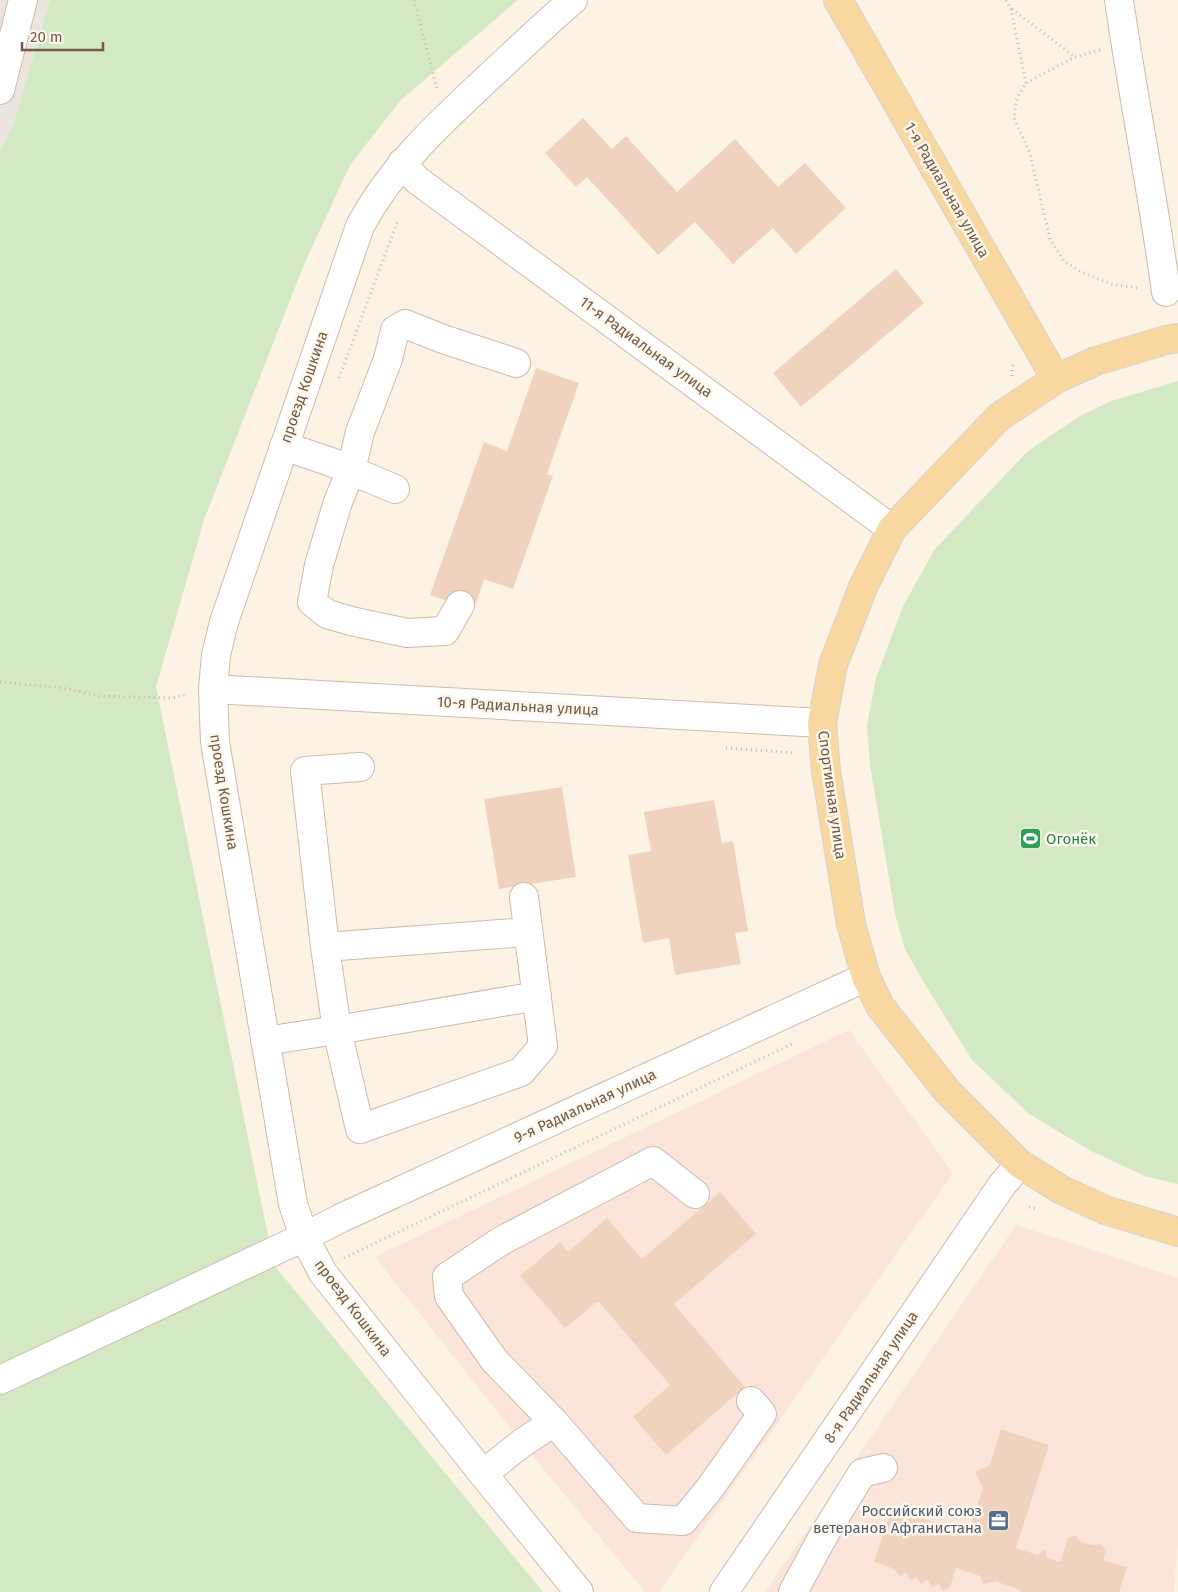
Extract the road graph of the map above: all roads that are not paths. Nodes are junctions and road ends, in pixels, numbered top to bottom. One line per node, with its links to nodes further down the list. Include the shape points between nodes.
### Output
1 (22, 0): 5 (street)
2 (573, 0): 6 (street, проезд Кошкина, via 445,118)
3 (838, 0): 10 (main road, 1-я Радиальная улица)
4 (1119, 0): 7 (street)
5 (0, 90)
6 (402, 163): 11 (street, проезд Кошкина, via 360,226); 14 (street, 11-я Радиальная улица, via 417,180)
7 (1166, 292)
8 (1178, 338): 10 (main road, Спортивная улица, via 1096,361)
9 (516, 363): 12 (street, via 406,324 395,330 388,359 360,432)
10 (1056, 379): 14 (main road, Спортивная улица, via 999,417)
11 (284, 446): 12 (street); 16 (street, проезд Кошкина, via 224,622 216,655)
12 (351, 470): 13 (street); 15 (street, via 319,565 312,602 327,614 407,632 445,631)
13 (395, 488)
14 (892, 529): 17 (main road, Спортивная улица, via 863,587 833,665)
15 (460, 605)
16 (213, 690): 17 (street, 10-я Радиальная улица); 25 (street, проезд Кошкина, via 215,742)
17 (822, 723): 22 (main road, Спортивная улица, via 826,771 851,924)
18 (360, 767): 21 (street, via 304,771)
19 (524, 897): 20 (street)
20 (528, 932): 21 (street); 23 (street)
21 (325, 947): 24 (street)
22 (866, 977): 26 (main road, Спортивная улица, via 880,1006 947,1091); 29 (street, 9-я Радиальная улица)
23 (536, 996): 24 (street); 24 (street, via 543,1046 521,1072 360,1129)
24 (338, 1030): 25 (street)
25 (265, 1041): 29 (street, проезд Кошкина, via 293,1204)
26 (1020, 1164): 28 (main road, Спортивная улица, via 1060,1189 1105,1210); 36 (street, 8-я Радиальная улица, via 996,1193)
27 (695, 1194): 32 (street, via 652,1161 501,1241 448,1277 449,1296 494,1360)
28 (1178, 1232)
29 (304, 1237): 30 (street, 9-я Радиальная улица); 34 (street, проезд Кошкина, via 323,1273)
30 (0, 1380)
31 (751, 1401): 32 (street, via 762,1414 683,1521 637,1518)
32 (554, 1422): 34 (street)
33 (883, 1468): 37 (street, via 862,1473)
34 (483, 1474): 35 (street, проезд Кошкина)
35 (579, 1592)
36 (724, 1592)
37 (793, 1592)

